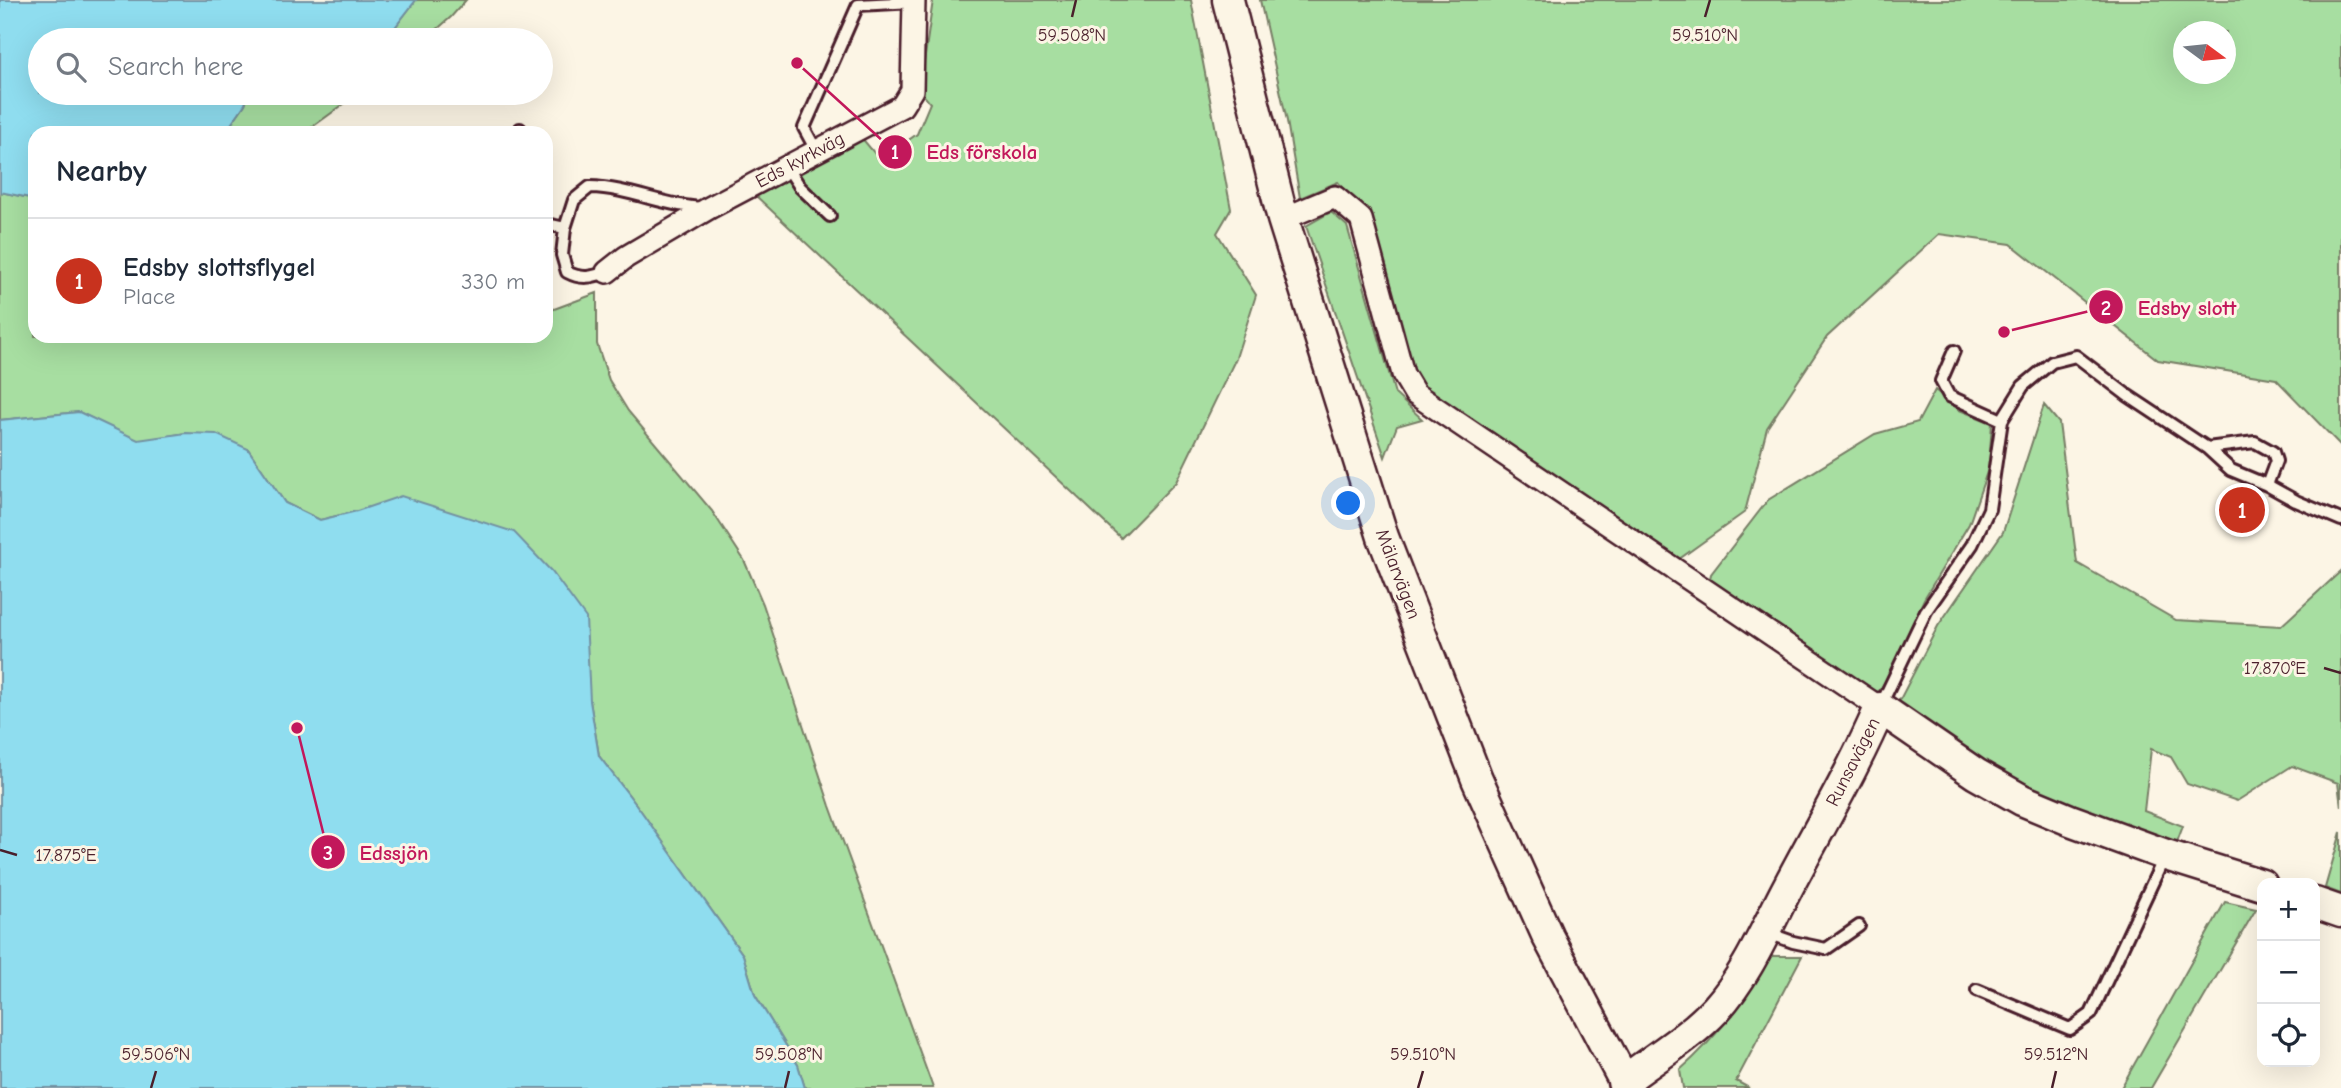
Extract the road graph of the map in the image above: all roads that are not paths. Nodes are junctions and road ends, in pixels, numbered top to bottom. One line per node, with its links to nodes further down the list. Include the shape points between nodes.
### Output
1 (1228, 0): 7 (main road, Mälarvägen)
2 (914, 1): 3 (street, Eds kyrkväg, via 909,96 902,106); 3 (lane, via 858,5 804,128)
3 (816, 150): 4 (street, Eds kyrkväg)
4 (788, 167): 5 (street, Eds kyrkväg); 6 (lane, via 800,187)
5 (709, 208): 9 (lane, via 682,207 590,187 575,200); 10 (street, Eds kyrkväg)
6 (830, 216)
7 (1283, 219): 16 (street, via 1335,197 1361,219 1403,374 1415,394); 24 (main road, Mälarvägen, via 1383,537 1477,779 1548,937)
8 (553, 225): 9 (lane)
9 (565, 228): 10 (lane, via 562,256 568,272 579,278)
10 (607, 272)
11 (1954, 351): 12 (lane, via 1941,381 1949,396)
12 (2002, 420): 13 (lane, via 2023,386 2052,362 2076,356); 16 (lane, via 1989,509 1972,545 1926,611)
13 (2207, 449): 14 (lane, via 2231,470); 14 (lane, via 2255,442 2273,452 2276,461)
14 (2267, 485): 15 (lane)
15 (2341, 520)
16 (1880, 708): 17 (main road, Runsavägen, via 2022,800); 22 (main road, Runsavägen)
17 (2166, 855): 18 (main road, Runsavägen); 23 (lane, via 2091,1014 2070,1029)
18 (2257, 883)
19 (2320, 905): 20 (main road)
20 (2341, 912)
21 (1859, 926): 22 (lane, via 1826,949)
22 (1765, 932): 24 (main road, Runsavägen, via 1718,1007)
23 (1977, 990)
24 (1626, 1085)

